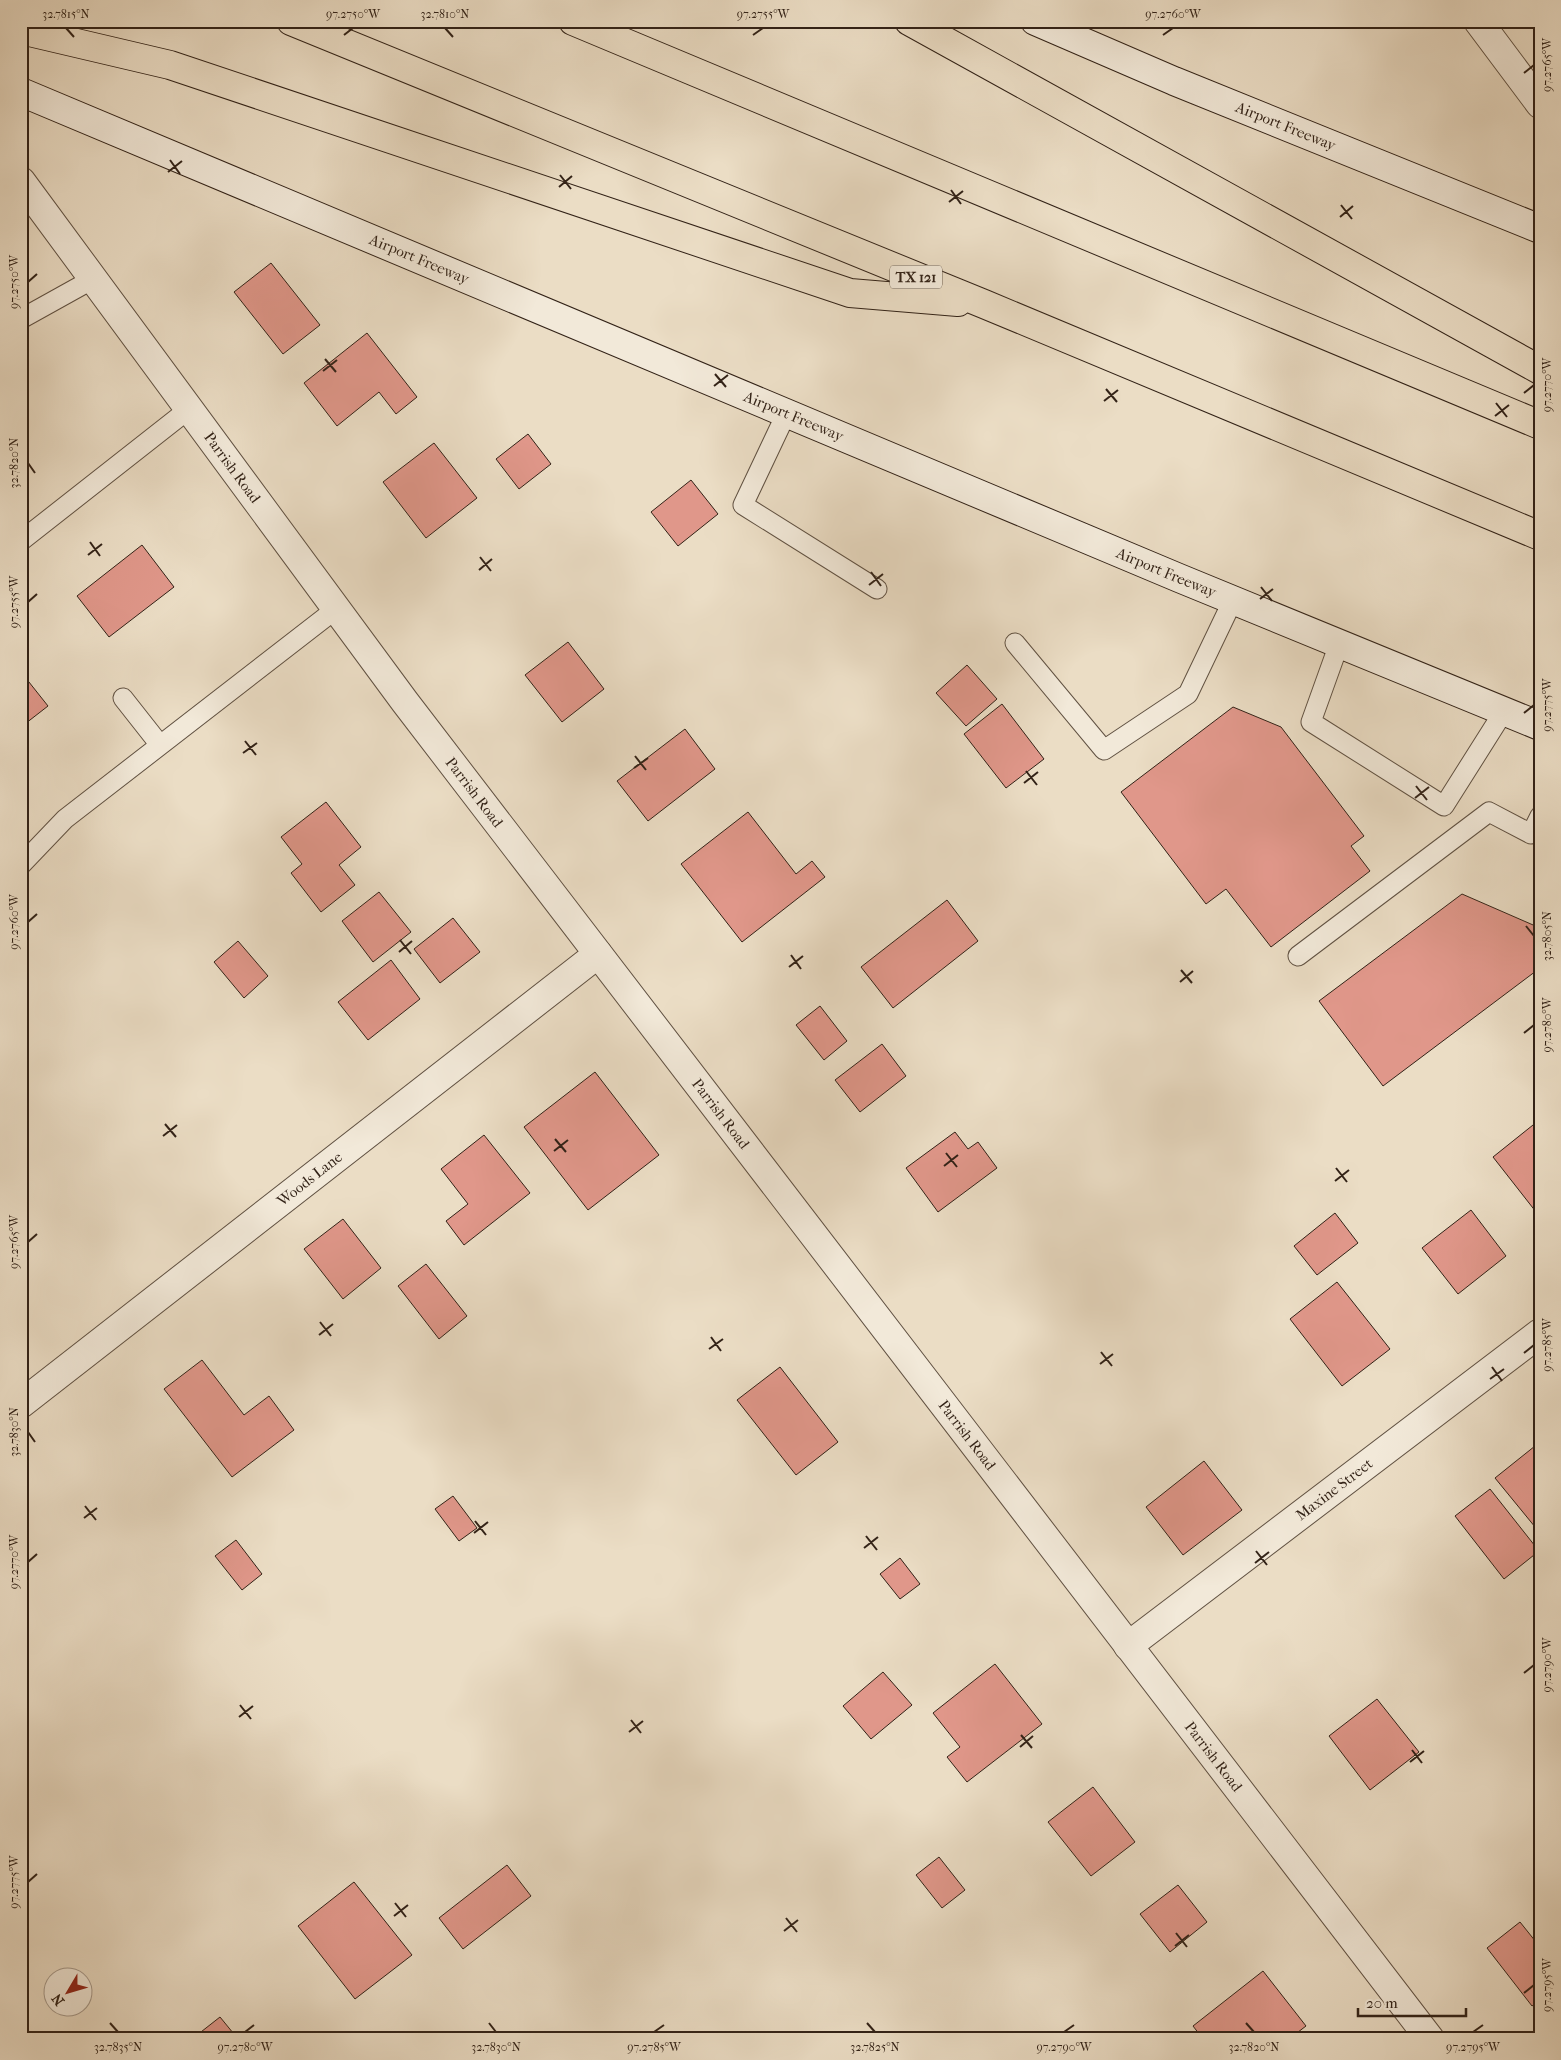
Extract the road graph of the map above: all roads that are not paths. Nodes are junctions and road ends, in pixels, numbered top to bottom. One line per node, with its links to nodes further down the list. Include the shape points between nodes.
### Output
1 (291, 21): 12 (highway, TX 121)
2 (573, 21): 17 (highway)
3 (909, 21): 14 (highway)
4 (1035, 21): 10 (street, Airport Freeway)
5 (1478, 21): 8 (street)
6 (21, 30): 12 (highway, via 170,65 850,293)
7 (21, 92): 16 (street, Airport Freeway)
8 (1540, 104)
9 (21, 181): 11 (street, Parrish Road)
10 (1540, 229)
11 (93, 279): 13 (lane); 15 (street, Parrish Road)
12 (984, 304): 18 (highway, TX 121)
13 (21, 319)
14 (1540, 370)
15 (189, 409): 19 (lane); 22 (street, Parrish Road)
16 (786, 412): 20 (lane, via 744,506); 21 (street, Airport Freeway)
17 (1540, 426)
18 (1540, 536)
19 (21, 541)
20 (877, 589)
21 (1233, 600): 23 (lane, via 1188,694 1104,750); 24 (street, Airport Freeway)
22 (336, 609): 28 (lane); 31 (street, Parrish Road)
23 (1015, 643)
24 (1339, 644): 26 (street, Airport Freeway); 26 (lane, via 1311,722 1444,806)
25 (123, 698): 28 (lane)
26 (1504, 711): 27 (street, Airport Freeway)
27 (1540, 726)
28 (160, 745): 30 (lane, via 65,819)
29 (1540, 816): 32 (lane, via 1532,834 1489,812)
30 (21, 865)
31 (598, 954): 34 (street, Woods Lane); 35 (street, Parrish Road)
32 (1298, 956)
33 (1540, 1333): 35 (street, Maxine Street)
34 (21, 1404)
35 (1128, 1646): 36 (street, Parrish Road)
36 (1430, 2039)

